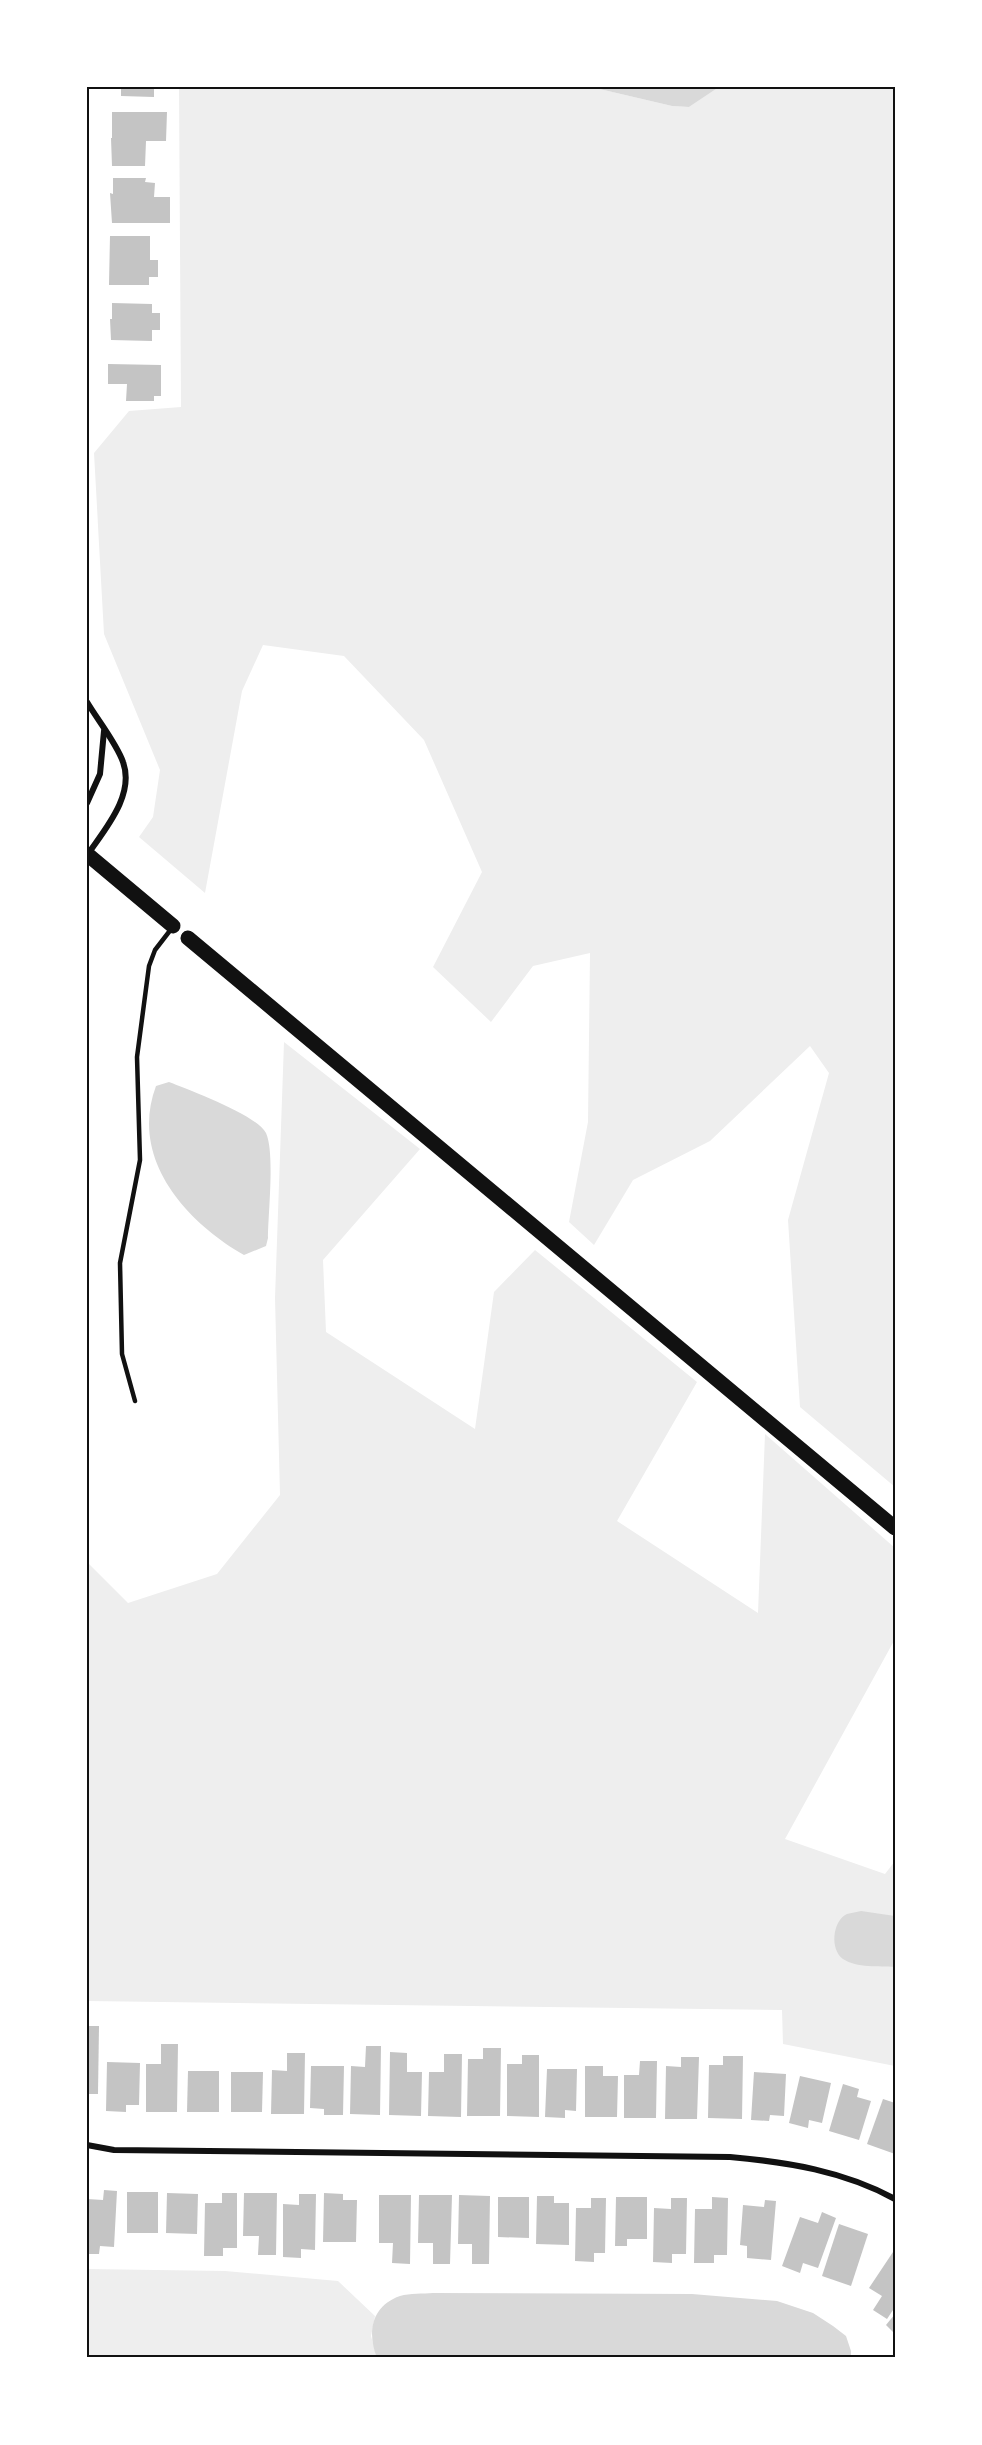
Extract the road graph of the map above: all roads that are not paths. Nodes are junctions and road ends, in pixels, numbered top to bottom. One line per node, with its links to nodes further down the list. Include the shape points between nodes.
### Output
1 (87, 702): 2 (street)
2 (104, 730): 3 (street, via 100,774); 4 (street, via 124,763 125,789 116,813)
3 (87, 803)
4 (88, 854): 5 (main road)
5 (173, 926): 7 (lane, via 155,950 149,966 137,1057 140,1160 118,1281 122,1354)
6 (188, 938): 8 (main road)
7 (135, 1401)
8 (895, 1528)
9 (87, 2145): 10 (street, via 114,2150 730,2157 814,2168)
10 (895, 2199)

